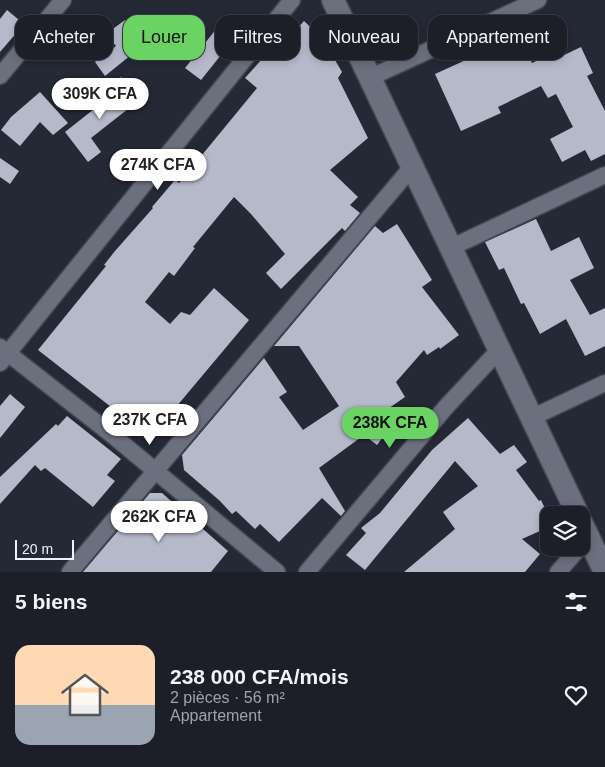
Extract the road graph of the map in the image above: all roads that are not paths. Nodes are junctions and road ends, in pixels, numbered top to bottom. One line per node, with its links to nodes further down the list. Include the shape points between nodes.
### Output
1 (63, 0): 5 (street)
2 (292, 0): 11 (street)
3 (333, 0): 6 (street)
4 (538, 0): 6 (street)
5 (0, 76)
6 (369, 78): 7 (street)
7 (412, 167): 9 (street); 14 (street)
8 (605, 175): 9 (street)
9 (450, 248): 10 (street)
10 (500, 349): 13 (street); 20 (street, via 446,407)
11 (2, 354): 14 (street)
12 (605, 383): 13 (street)
13 (533, 417): 15 (street)
14 (154, 470): 18 (street); 19 (street)
15 (574, 506)
16 (590, 550): 22 (street)
17 (569, 556): 21 (street)
18 (70, 572)
19 (277, 572)
20 (307, 572)
21 (558, 572)
22 (605, 572)

